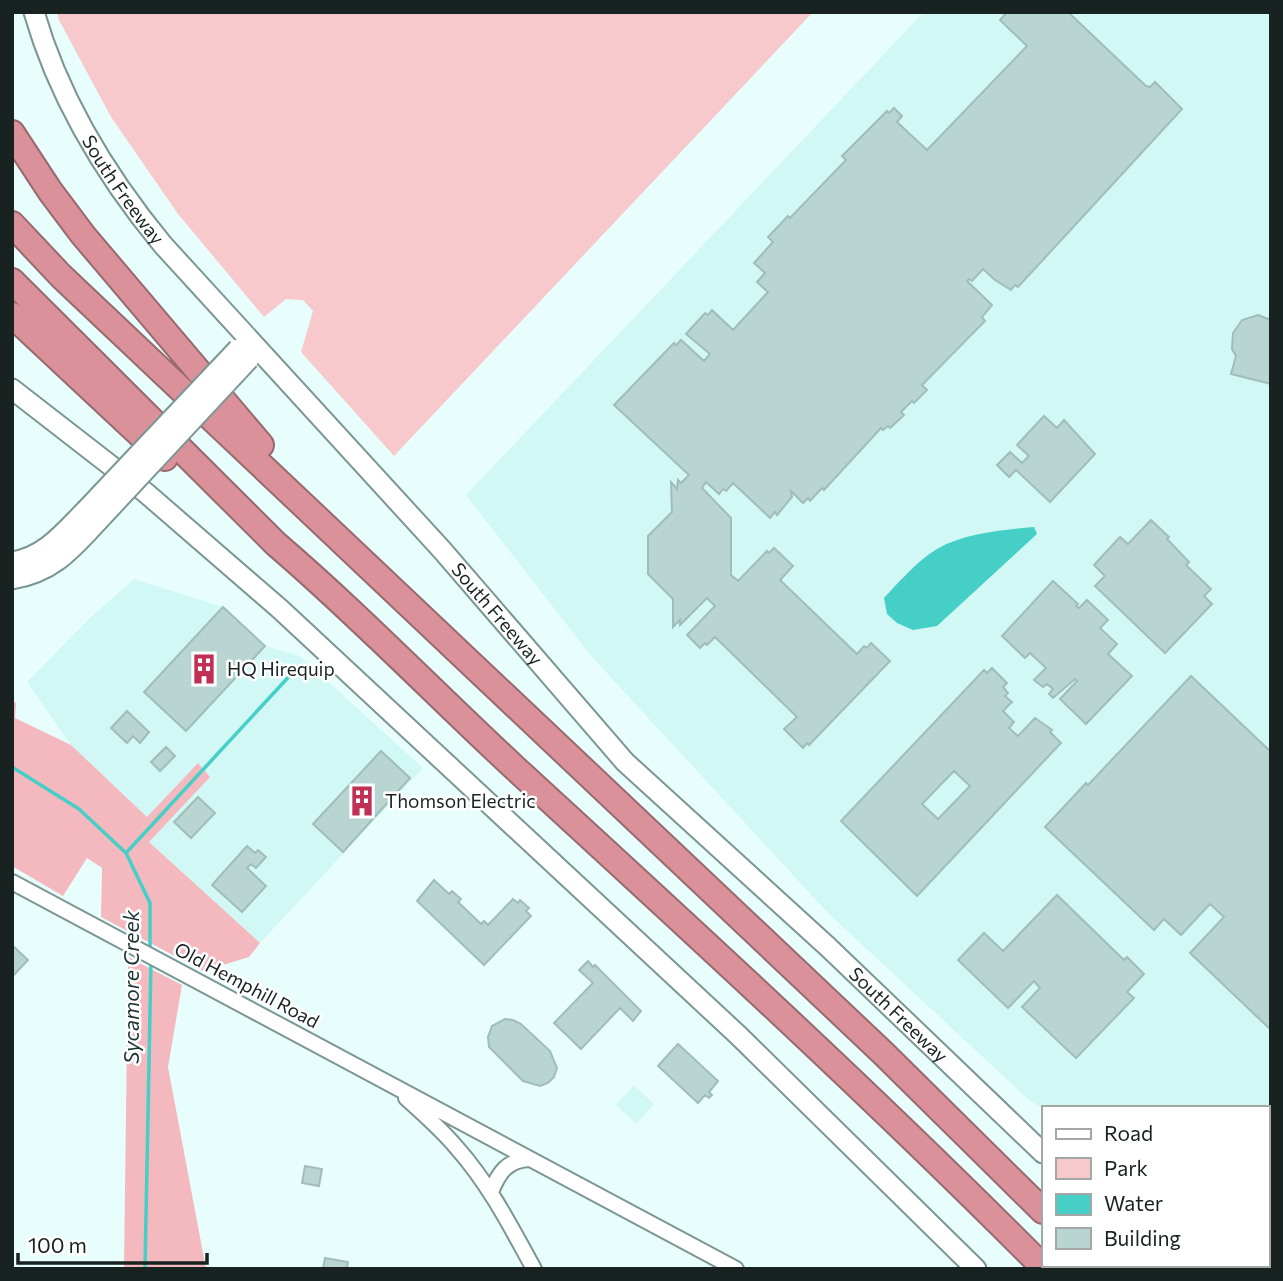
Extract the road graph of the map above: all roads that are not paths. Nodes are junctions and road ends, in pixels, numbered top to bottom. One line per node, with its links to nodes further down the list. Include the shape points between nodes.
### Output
1 (34, 12): 8 (main road, South Freeway, via 44,48 70,106 105,165 155,235)
2 (12, 133): 12 (highway, via 65,212 272,458)
3 (12, 204): 5 (highway)
4 (12, 224): 5 (highway, South Freeway)
5 (32, 245): 12 (highway, South Freeway)
6 (12, 281): 14 (highway)
7 (12, 315): 14 (highway, via 249,536)
8 (249, 348): 13 (main road, bridge); 19 (main road, South Freeway, via 442,550 625,762 828,947)
9 (12, 389): 11 (main road)
10 (12, 409): 11 (main road)
11 (59, 424): 26 (main road, via 280,609 740,1036)
12 (287, 488): 22 (highway, South Freeway, via 927,1094)
13 (92, 516): 15 (main road, via 44,551); 16 (main road, via 67,554 46,569)
14 (276, 544): 23 (highway, via 807,1036)
15 (12, 562)
16 (12, 579)
17 (12, 882): 18 (street, Old Hemphill Road)
18 (389, 1083): 20 (street, Old Hemphill Road); 21 (street, Old Hemphill Road, via 447,1136)
19 (1042, 1152)
20 (528, 1158): 21 (street, via 506,1165); 25 (street, Old Hemphill Road)
21 (491, 1192): 24 (street, Old Hemphill Road)
22 (1042, 1209)
23 (1042, 1266)
24 (534, 1269)
25 (736, 1269)
26 (976, 1269)

